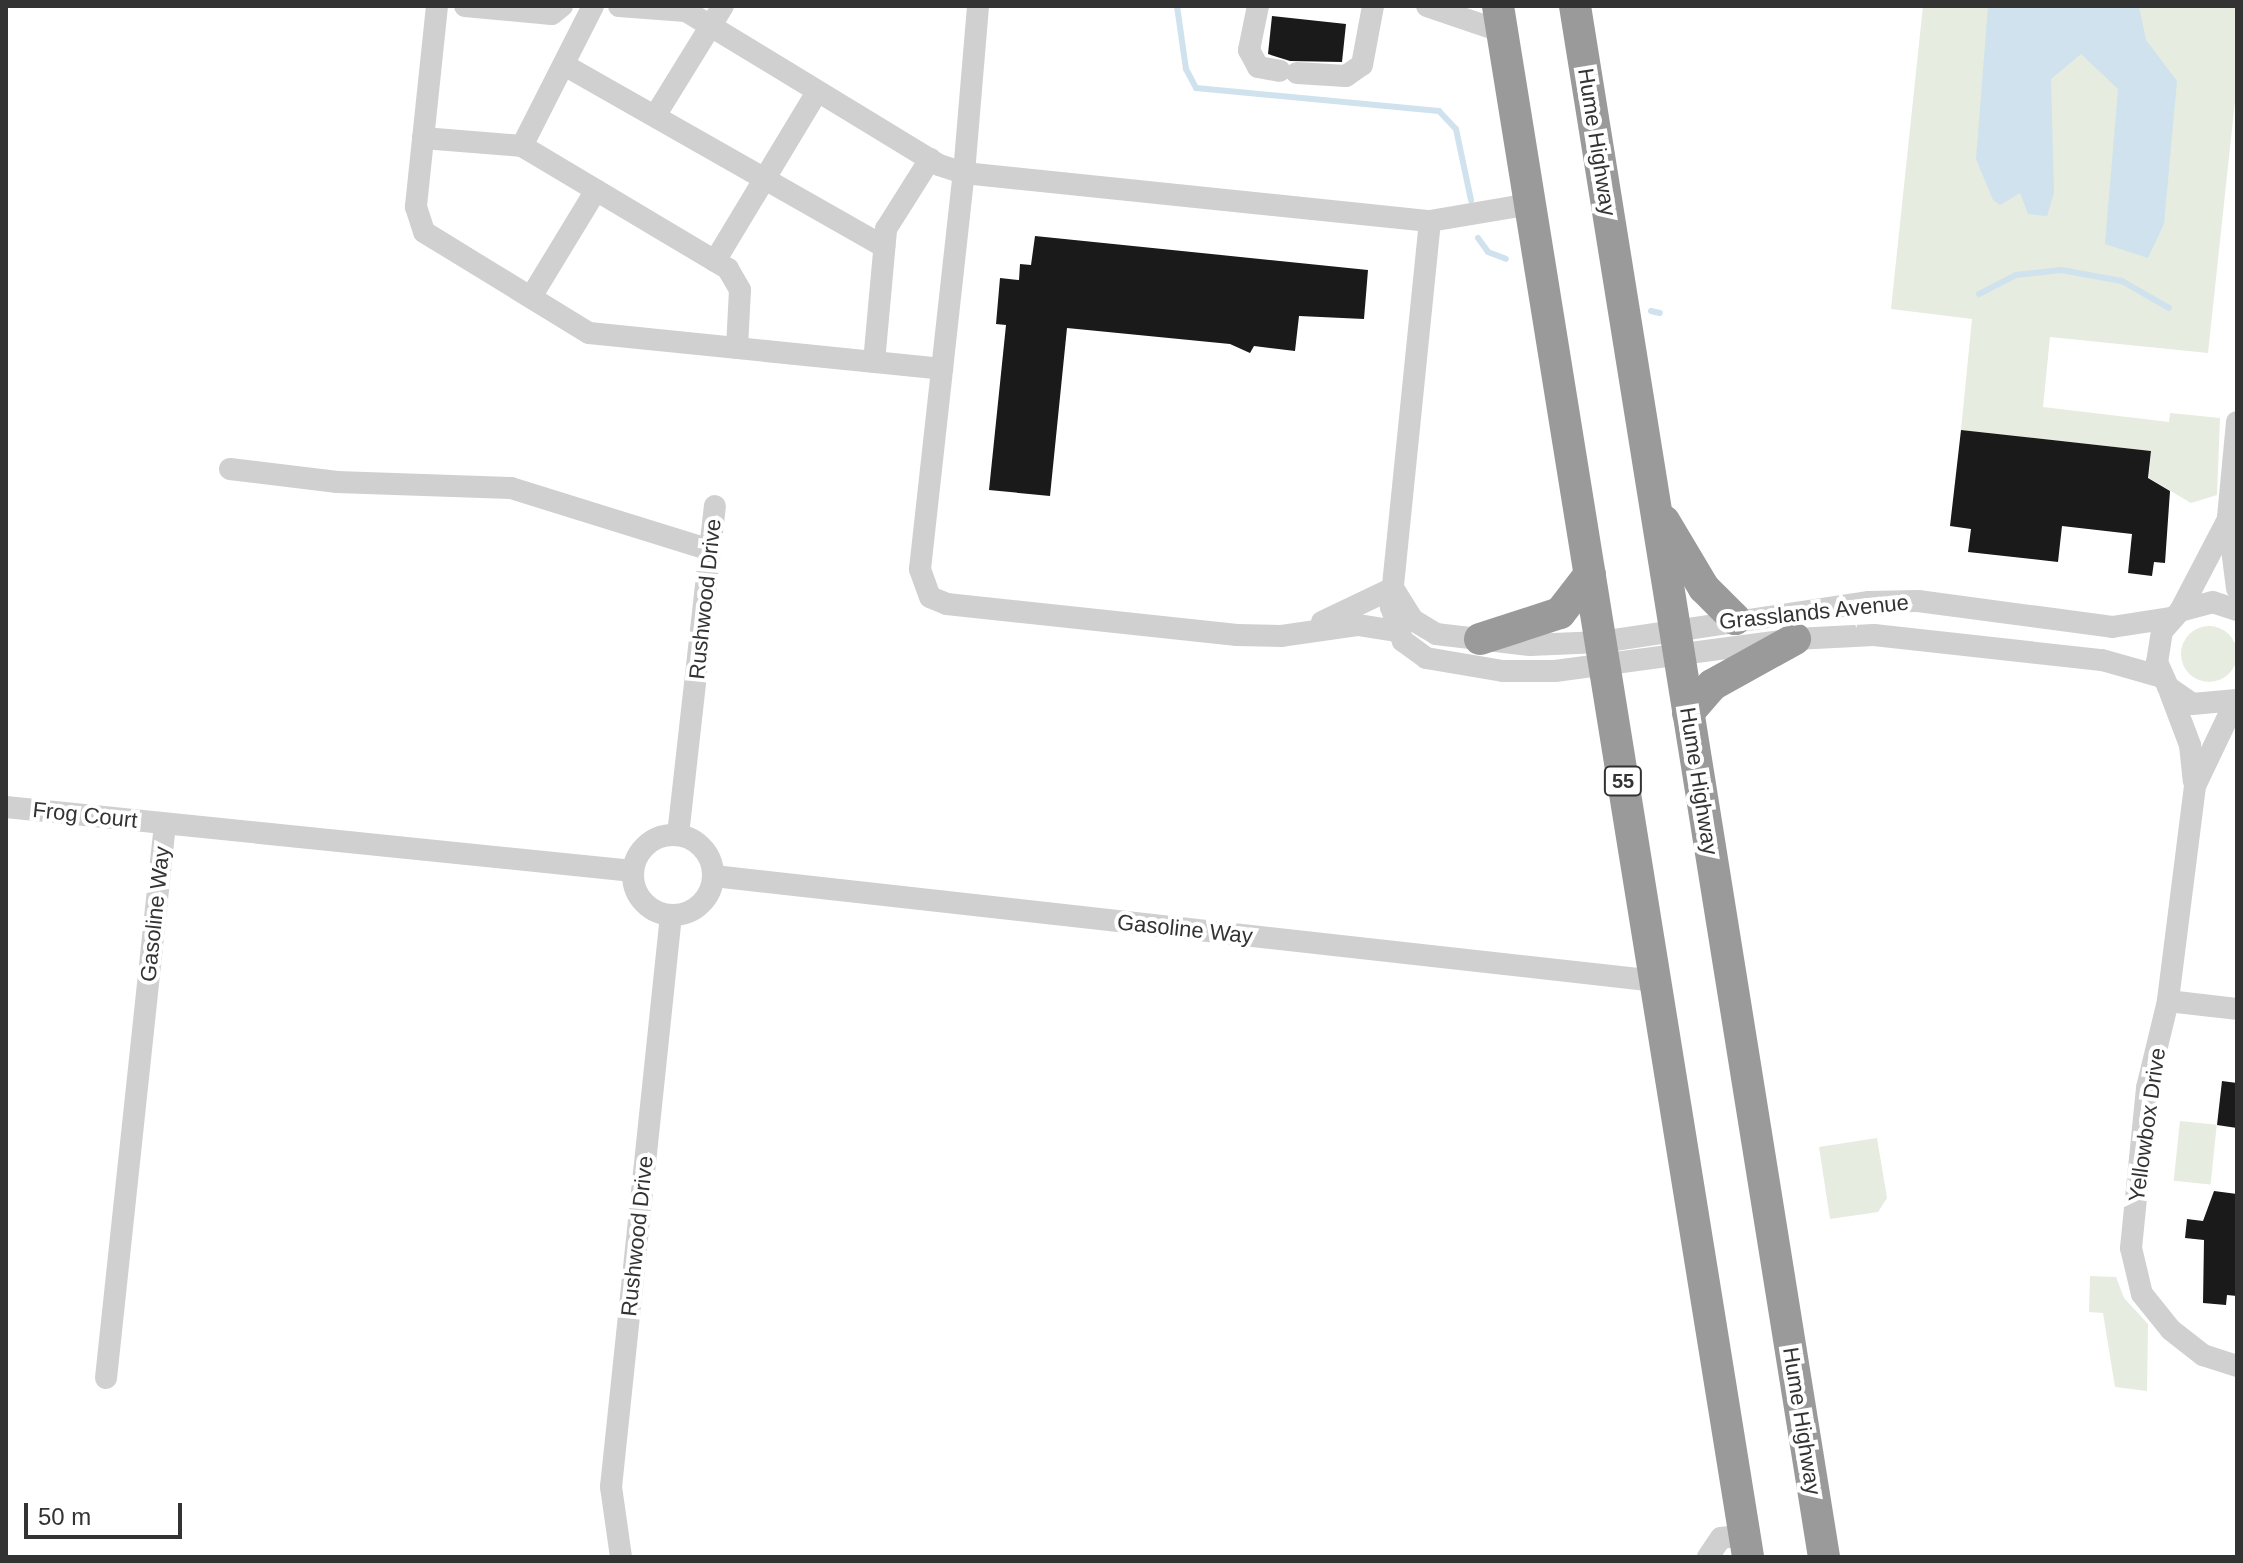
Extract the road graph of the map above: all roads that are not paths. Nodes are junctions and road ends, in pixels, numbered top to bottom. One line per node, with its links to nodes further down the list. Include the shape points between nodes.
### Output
1 (437, 6): 17 (street)
2 (465, 6): 3 (street, via 552,14)
3 (562, 6)
4 (593, 6): 14 (street)
5 (619, 6): 13 (street, via 686,11)
6 (723, 6): 13 (street)
7 (978, 6): 20 (street)
8 (1258, 6): 9 (street, via 1249,50 1258,67 1346,76 1362,65)
9 (1373, 6)
10 (1427, 6): 12 (street)
11 (1575, 6): 34 (highway, Hume Highway)
12 (1500, 19): 23 (highway, 55)
13 (711, 26): 15 (street); 16 (street)
14 (566, 66): 16 (street); 18 (street)
15 (817, 92): 19 (street); 21 (street)
16 (655, 116): 21 (street)
17 (423, 138): 18 (street); 27 (street, via 416,207 424,232)
18 (522, 146): 22 (street)
19 (930, 159): 20 (street); 25 (street, via 886,229)
20 (964, 173): 24 (street); 30 (street)
21 (764, 178): 25 (street); 26 (street)
22 (596, 190): 26 (street); 27 (street)
23 (1531, 204): 24 (street); 37 (highway, 55)
24 (1430, 221): 38 (street)
25 (884, 247): 29 (street)
26 (715, 261): 28 (street, via 737,276)
27 (531, 297): 28 (street, via 589,333)
28 (737, 348): 29 (street)
29 (874, 362): 30 (street)
30 (942, 369): 45 (street, via 920,569 930,597 947,604 1237,635)
31 (2237, 422): 35 (street)
32 (230, 469): 36 (street, via 337,482 511,488)
33 (715, 506): 36 (street, Rushwood Drive)
34 (1656, 508): 43 (highway, via 1704,588); 48 (highway, Hume Highway)
35 (2228, 518): 39 (street); 42 (street)
36 (710, 550): 57 (street, Rushwood Drive)
37 (1590, 574): 46 (highway, via 1560,613); 50 (highway, 55)
38 (1393, 588): 44 (street); 45 (street); 46 (street, via 1423,628)
39 (2237, 588)
40 (1986, 609): 42 (street, Grasslands Avenue, via 2112,627); 43 (street, Grasslands Avenue, via 1869,602); 49 (street)
41 (2237, 610): 42 (street, Grasslands Avenue, via 2213,602)
42 (2176, 614): 51 (street, via 2157,646)
43 (1735, 619): 48 (street, Grasslands Avenue)
44 (1396, 631): 45 (street, via 1357,625); 50 (street, via 1426,658 1460,666 1524,672)
45 (1299, 633)
46 (1480, 639): 50 (street)
47 (1795, 639): 48 (street, Grasslands Avenue); 49 (street, Grasslands Avenue, via 1874,635); 53 (highway, via 1712,685)
48 (1677, 640): 50 (street, Grasslands Avenue); 53 (highway, Hume Highway)
49 (1981, 646): 51 (street, Grasslands Avenue, via 2102,660)
50 (1602, 653): 61 (highway, 55)
51 (2165, 682): 52 (street, Grasslands Avenue, via 2207,707); 54 (street, via 2187,734)
52 (2237, 700): 54 (street)
53 (1688, 713): 69 (highway, Hume Highway)
54 (2195, 786): 62 (street, Yellowbox Drive)
55 (6, 807): 56 (street, Frog Court)
56 (165, 824): 58 (street, Gasoline Way); 65 (street, Gasoline Way)
57 (678, 835): 58 (street, via 653,840); 59 (street, via 708,853)
58 (633, 871): 60 (street, via 639,896)
59 (714, 876): 60 (street, via 696,909); 61 (street, Gasoline Way)
60 (671, 915): 67 (street, Rushwood Drive, via 611,1487)
61 (1656, 981): 66 (highway, 55)
62 (2168, 1001): 63 (street); 64 (street, Yellowbox Drive, via 2147,1088 2132,1269 2142,1294 2171,1330 2203,1355)
63 (2237, 1009)
64 (2237, 1366)
65 (106, 1378)
66 (1746, 1546): 68 (street, via 1721,1538)
67 (621, 1557)
68 (1708, 1557)
69 (1824, 1557)

